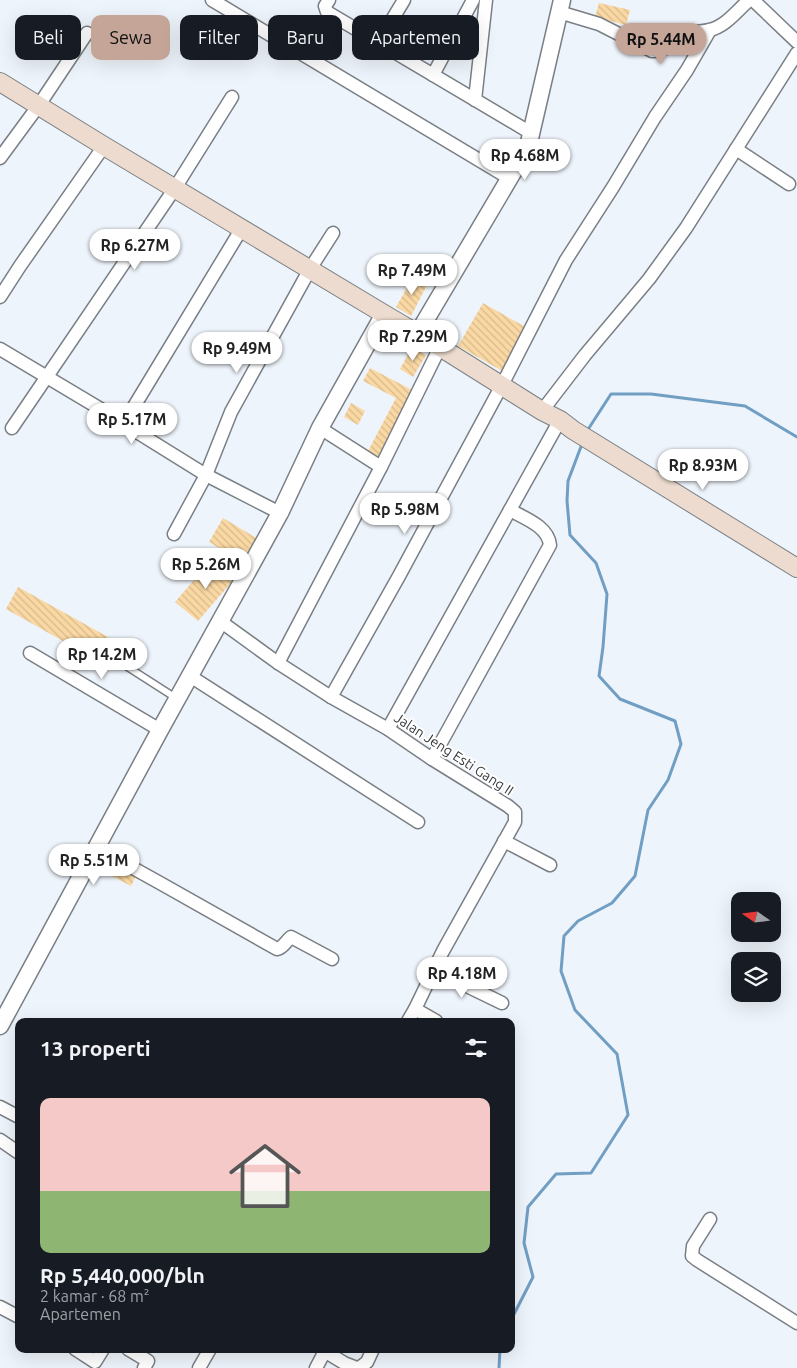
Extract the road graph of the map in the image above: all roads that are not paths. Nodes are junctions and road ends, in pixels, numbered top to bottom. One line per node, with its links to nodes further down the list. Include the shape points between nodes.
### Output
1 (212, 0): 25 (street)
2 (329, 0): 10 (street, via 326,12)
3 (404, 0): 9 (street)
4 (473, 0): 16 (street)
5 (486, 0): 19 (street)
6 (749, 0): 11 (street)
7 (753, 0): 13 (street)
8 (560, 6): 11 (street, via 652,51 661,51 687,34); 21 (street)
9 (395, 15)
10 (352, 27)
11 (710, 30): 37 (street, via 566,260)
12 (87, 33): 20 (street)
13 (797, 42)
14 (797, 53): 23 (street)
15 (408, 60): 16 (street)
16 (433, 75): 19 (street)
17 (0, 82): 20 (main road)
18 (232, 97): 27 (street)
19 (475, 100): 21 (street)
20 (39, 105): 22 (main road); 24 (street)
21 (531, 133): 25 (street, via 528,147)
22 (104, 146): 27 (main road); 31 (street)
23 (736, 149): 26 (street); 38 (street, via 649,279)
24 (0, 158)
25 (509, 178): 33 (street)
26 (790, 184)
27 (175, 188): 28 (main road); 36 (street)
28 (242, 228): 30 (main road); 39 (street)
29 (333, 233): 30 (street)
30 (310, 269): 32 (main road); 44 (street, via 231,412)
31 (0, 297)
32 (384, 314): 33 (main road); 42 (street)
33 (418, 333): 34 (main road)
34 (440, 347): 37 (main road); 43 (street)
35 (0, 349): 36 (street)
36 (47, 377): 39 (street); 41 (street)
37 (502, 385): 38 (main road); 54 (street)
38 (542, 411): 40 (main road)
39 (124, 422): 44 (street)
40 (567, 425): 45 (street); 48 (main road)
41 (12, 428)
42 (320, 428): 43 (street); 46 (street)
43 (381, 467): 52 (street)
44 (206, 475): 46 (street); 47 (street)
45 (510, 510): 56 (street); 58 (street, via 540,527 550,539 550,545)
46 (280, 513): 49 (street)
47 (174, 534)
48 (797, 568)
49 (220, 621): 52 (street, Jalan Jeng Esti Gang II); 53 (street)
50 (30, 653): 57 (street)
51 (112, 657): 55 (lane)
52 (278, 663): 54 (street, Jalan Jeng Esti Gang II)
53 (190, 676): 55 (street); 59 (street)
54 (331, 697): 56 (street, Jalan Jeng Esti Gang II)
55 (178, 698): 57 (street)
56 (388, 729): 58 (street, Jalan Jeng Esti Gang II)
57 (160, 730): 61 (street)
58 (432, 759): 60 (street, Jalan Jeng Esti Gang II, via 515,812 515,822)
59 (418, 822)
60 (504, 841): 62 (street); 64 (street, Jalan Jeng Esti Gang II)
61 (97, 848): 63 (street, via 277,949 291,937); 69 (street)
62 (550, 865)
63 (332, 958)
64 (434, 970): 65 (street); 66 (street, Jalan Jeng Esti Gang II)
65 (502, 1003)
66 (415, 1009): 67 (street, Jalan Jeng Esti Gang II); 68 (street)
67 (410, 1018)
68 (431, 1018)
69 (0, 1026)
70 (0, 1107): 71 (street)
71 (15, 1115)
72 (0, 1140): 73 (street)
73 (15, 1149)
74 (710, 1219): 77 (street, via 692,1246 694,1258)
75 (0, 1307): 76 (street)
76 (15, 1315)
77 (797, 1323)
78 (80, 1353): 79 (street, via 95,1362)
79 (101, 1353)
80 (134, 1353): 85 (street, via 148,1362)
81 (208, 1353): 86 (street)
82 (322, 1353): 87 (street)
83 (328, 1353): 88 (street)
84 (371, 1353): 88 (street, via 367,1362)
85 (144, 1368)
86 (199, 1368)
87 (316, 1368)
88 (358, 1368)

